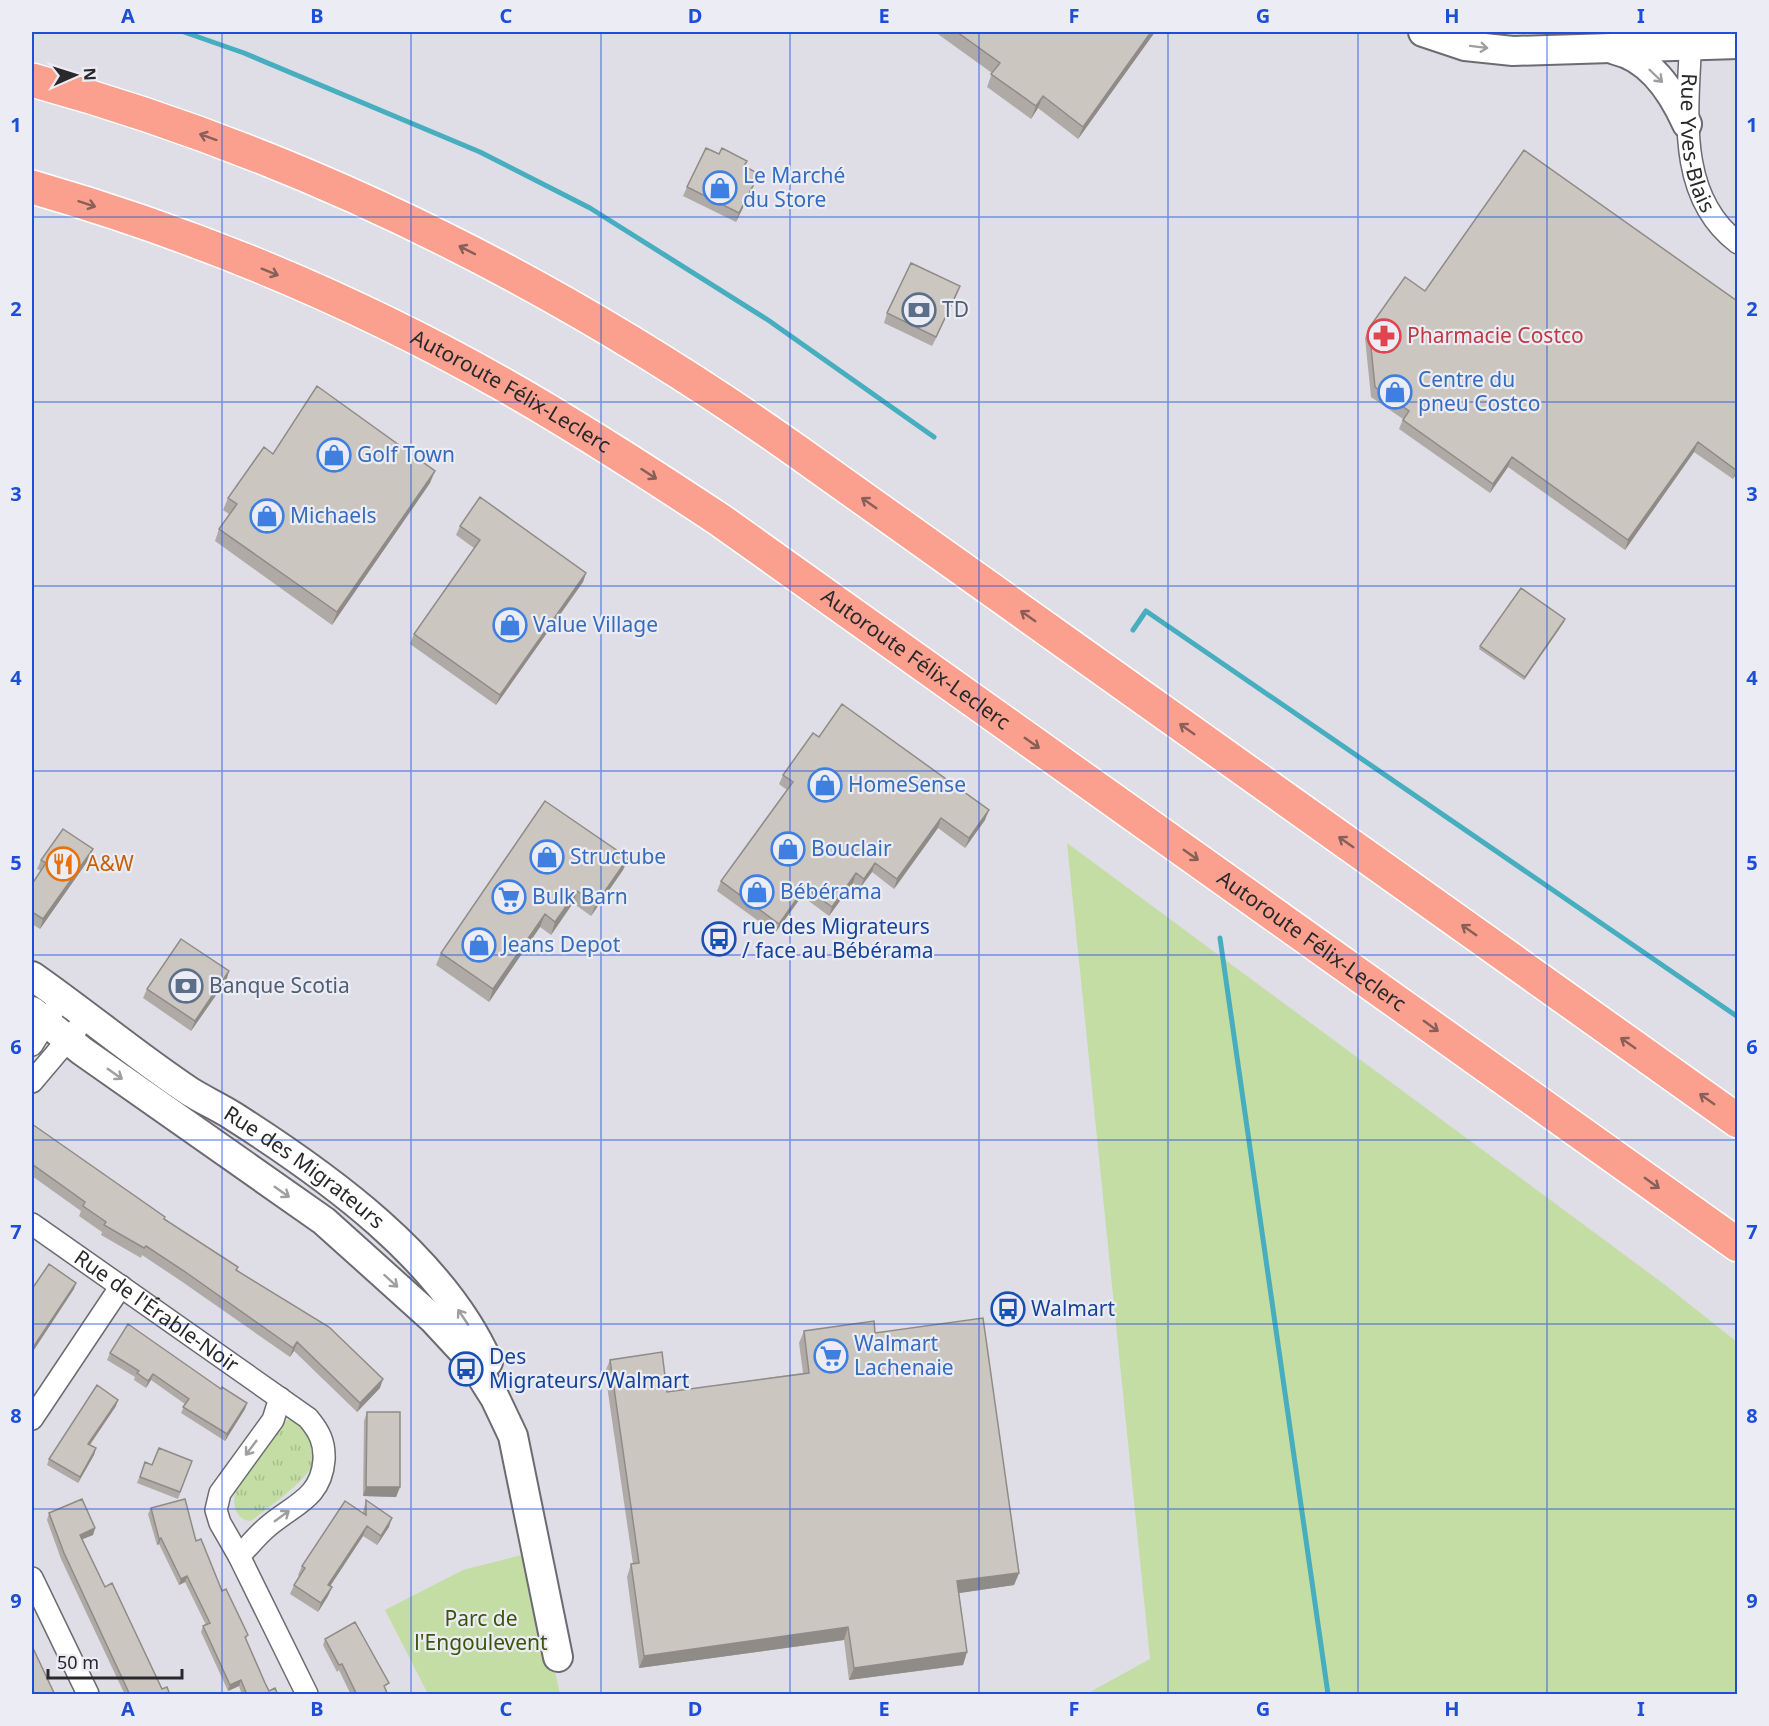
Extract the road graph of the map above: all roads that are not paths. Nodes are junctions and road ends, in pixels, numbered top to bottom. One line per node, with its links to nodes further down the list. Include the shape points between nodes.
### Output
1 (1423, 32): 4 (street, one-way to 4, via 1466,46 1513,51)
2 (1691, 38): 3 (street); 4 (street); 8 (street, Rue Yves-Blais)
3 (1737, 44)
4 (1607, 49): 8 (street, one-way to 8, via 1634,57 1651,70 1672,94)
5 (32, 74): 7 (highway)
6 (32, 80): 7 (highway)
7 (124, 108): 17 (highway, one-way to 7, via 798,452 640,346 476,255 363,200)
8 (1687, 124): 10 (street, Rue Yves-Blais, via 1696,188 1705,209)
9 (32, 187): 19 (highway, Autoroute Félix-Leclerc, one-way to 19, via 181,236 320,293 461,362 600,442 720,520)
10 (1737, 243)
11 (32, 976): 12 (street, Rue des Migrateurs)
12 (61, 997): 13 (street, Rue des Migrateurs); 14 (street)
13 (86, 1018): 15 (street); 23 (street, Rue des Migrateurs, one-way to 13, via 491,1368 466,1322 433,1279 369,1215 233,1116 190,1092)
14 (36, 1026): 15 (street, Rue des Migrateurs)
15 (68, 1039): 16 (street); 23 (street, Rue des Migrateurs, one-way to 23, via 348,1241 458,1344 481,1374)
16 (32, 1082)
17 (1737, 1121)
18 (32, 1224): 20 (street, Rue de l'Érable-Noir)
19 (1737, 1245)
20 (121, 1286): 21 (street, Rue de l'Érable-Noir); 22 (street)
21 (280, 1398): 24 (street, one-way to 24, via 273,1420 220,1493 216,1510); 24 (street, Rue de l'Érable-Noir, one-way to 21, via 266,1528 316,1488 323,1473 320,1433 308,1418)
22 (32, 1419)
23 (507, 1421): 26 (street, Rue des Migrateurs, via 526,1493)
24 (239, 1556): 28 (street)
25 (32, 1578): 27 (street)
26 (558, 1657)
27 (88, 1695)
28 (307, 1695)

